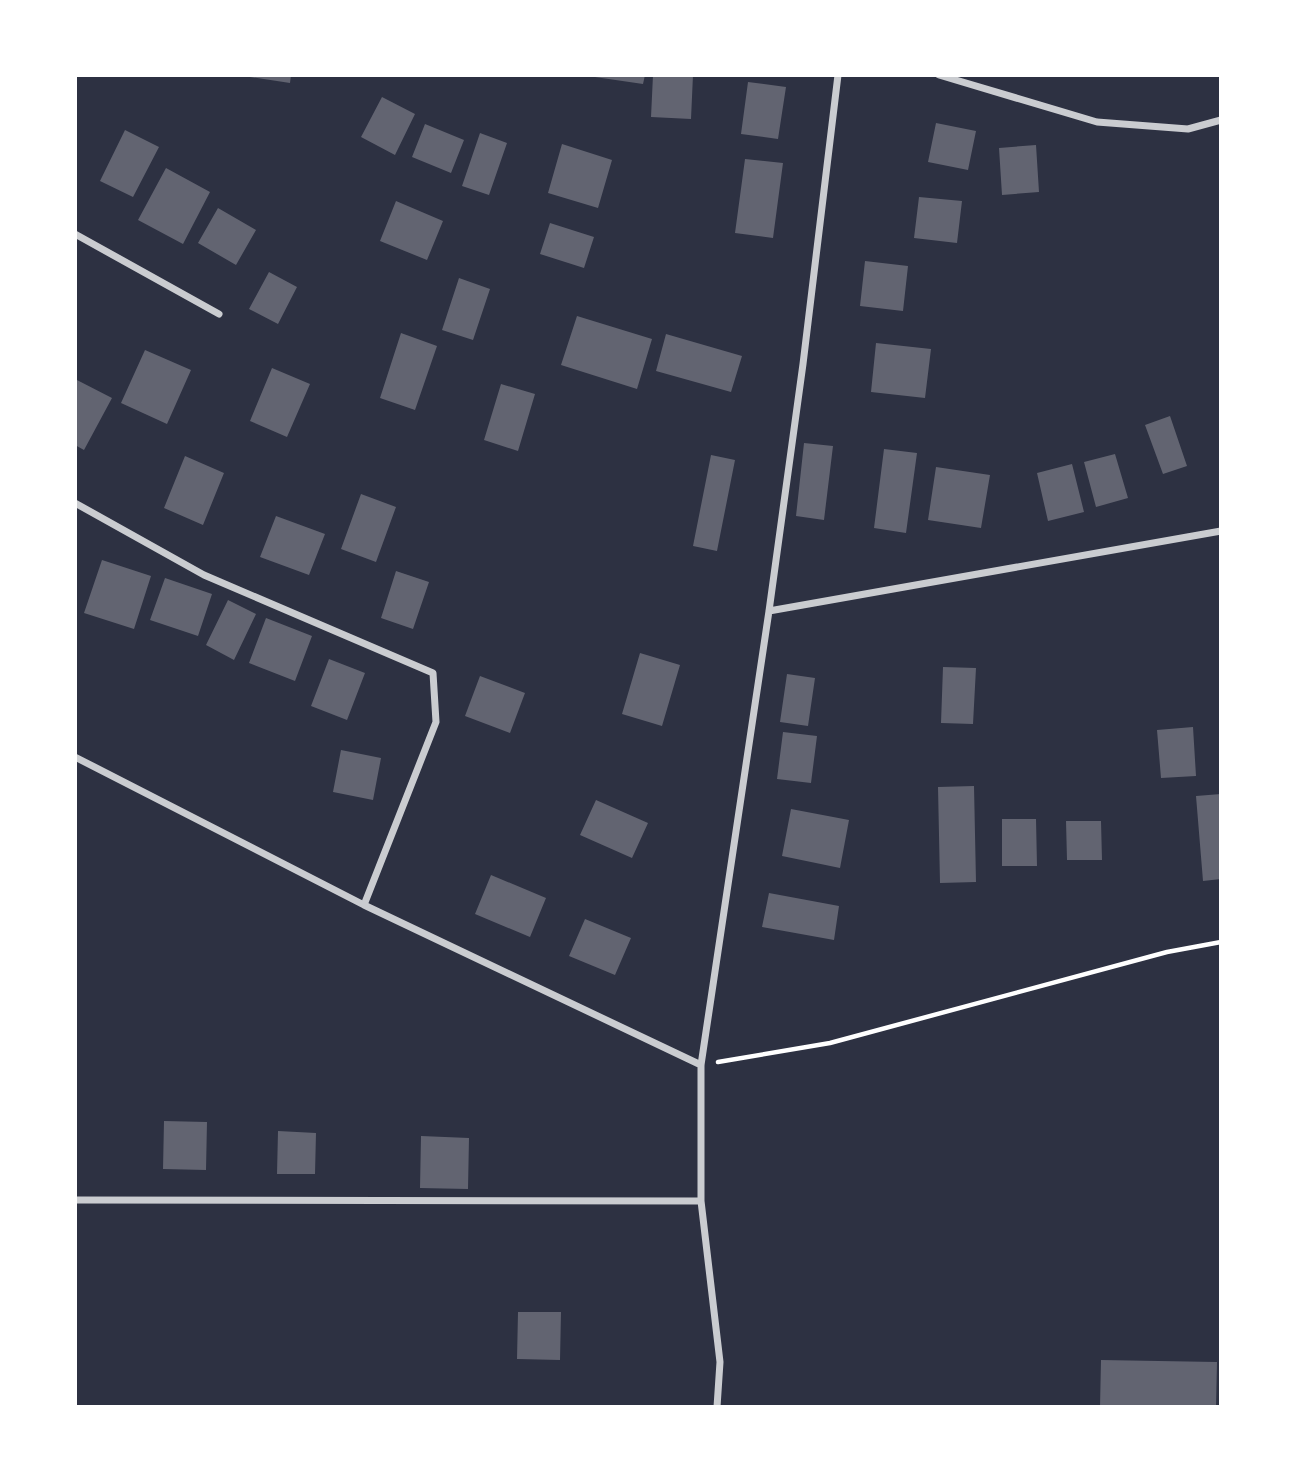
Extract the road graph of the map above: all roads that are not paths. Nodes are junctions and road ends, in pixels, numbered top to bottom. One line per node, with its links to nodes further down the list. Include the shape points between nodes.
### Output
1 (838, 75): 8 (street)
2 (939, 75): 3 (street, via 1097,122 1188,129)
3 (1221, 120)
4 (75, 234): 5 (street)
5 (219, 314)
6 (75, 503): 10 (street, via 204,575 433,673 436,722)
7 (1221, 531): 8 (street)
8 (769, 611): 11 (street)
9 (75, 757): 10 (street)
10 (364, 905): 11 (street)
11 (701, 1065): 13 (street)
12 (75, 1200): 13 (street)
13 (701, 1201): 14 (street, via 720,1362)
14 (716, 1407)

